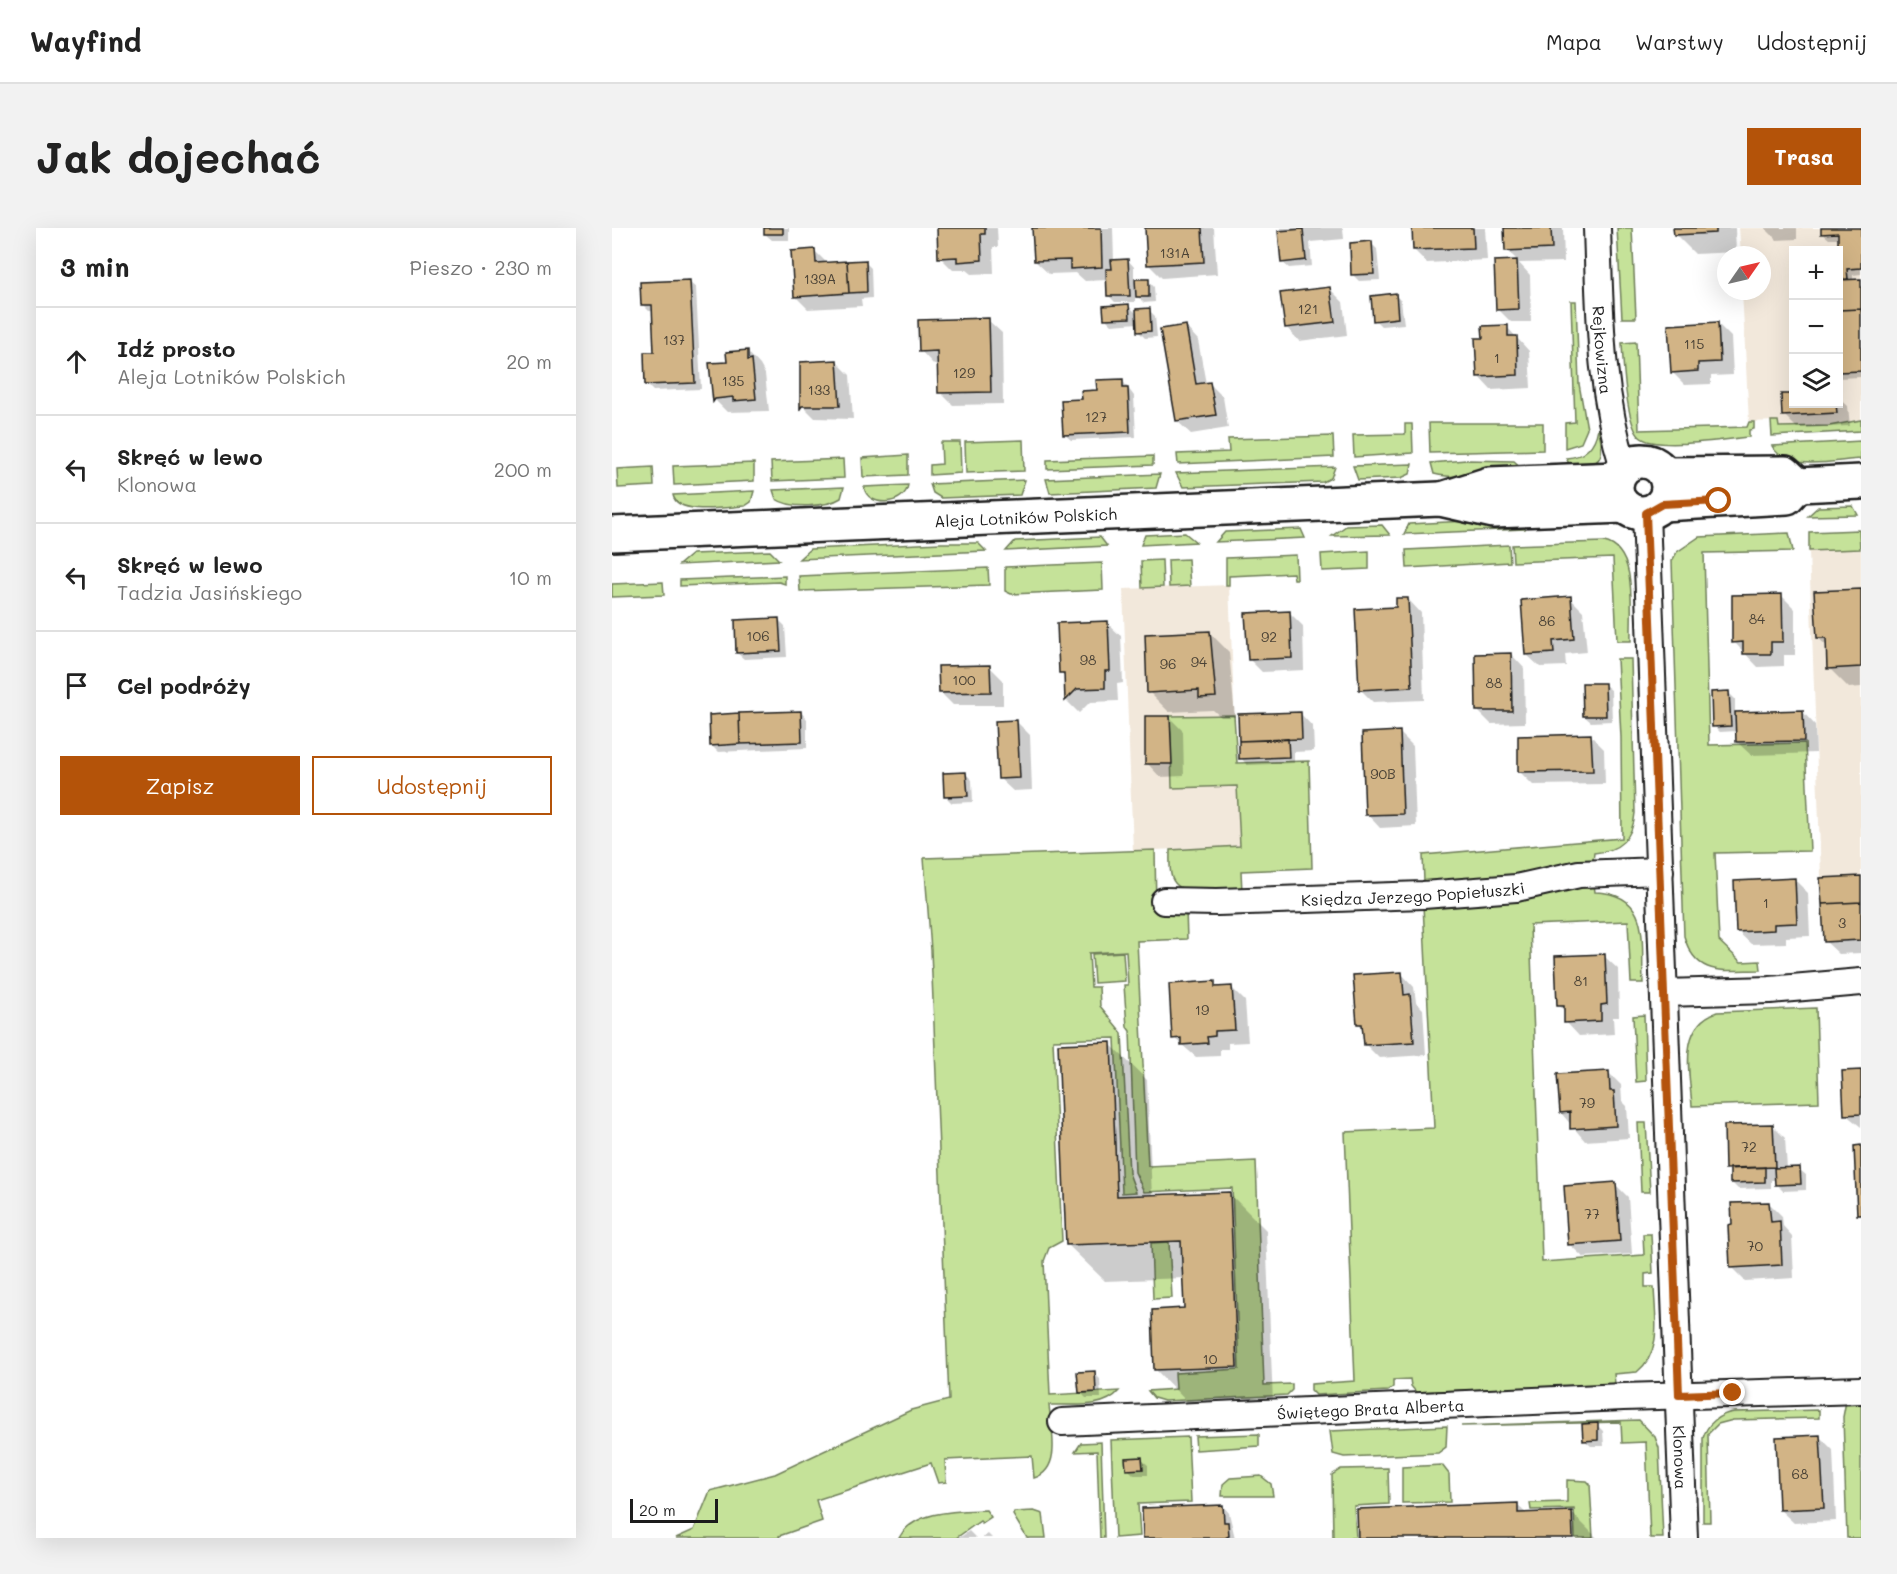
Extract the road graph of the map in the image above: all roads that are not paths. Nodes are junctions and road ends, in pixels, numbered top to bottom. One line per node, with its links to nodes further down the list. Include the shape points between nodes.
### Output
1 (1597, 228): 3 (street, Rejkowizna, via 1604,384 1611,423)
2 (1861, 482): 3 (street, Aleja Lotników Polskich, via 1798,485 1785,473)
3 (1640, 491): 4 (street, Aleja Lotników Polskich, via 1489,484 1440,499); 5 (street, Klonowa)
4 (612, 534)
5 (1660, 871): 6 (street, Księdza Jerzego Popiełuszki, via 1579,874 1516,888 1423,895 1217,902); 8 (street, Klonowa)
6 (1164, 900)
7 (1861, 982): 8 (street)
8 (1664, 993): 10 (street, Klonowa)
9 (1861, 1390): 10 (street, Świętego Brata Alberta)
10 (1679, 1395): 11 (street, Świętego Brata Alberta); 12 (street, Klonowa)
11 (1062, 1422)
12 (1684, 1538)

